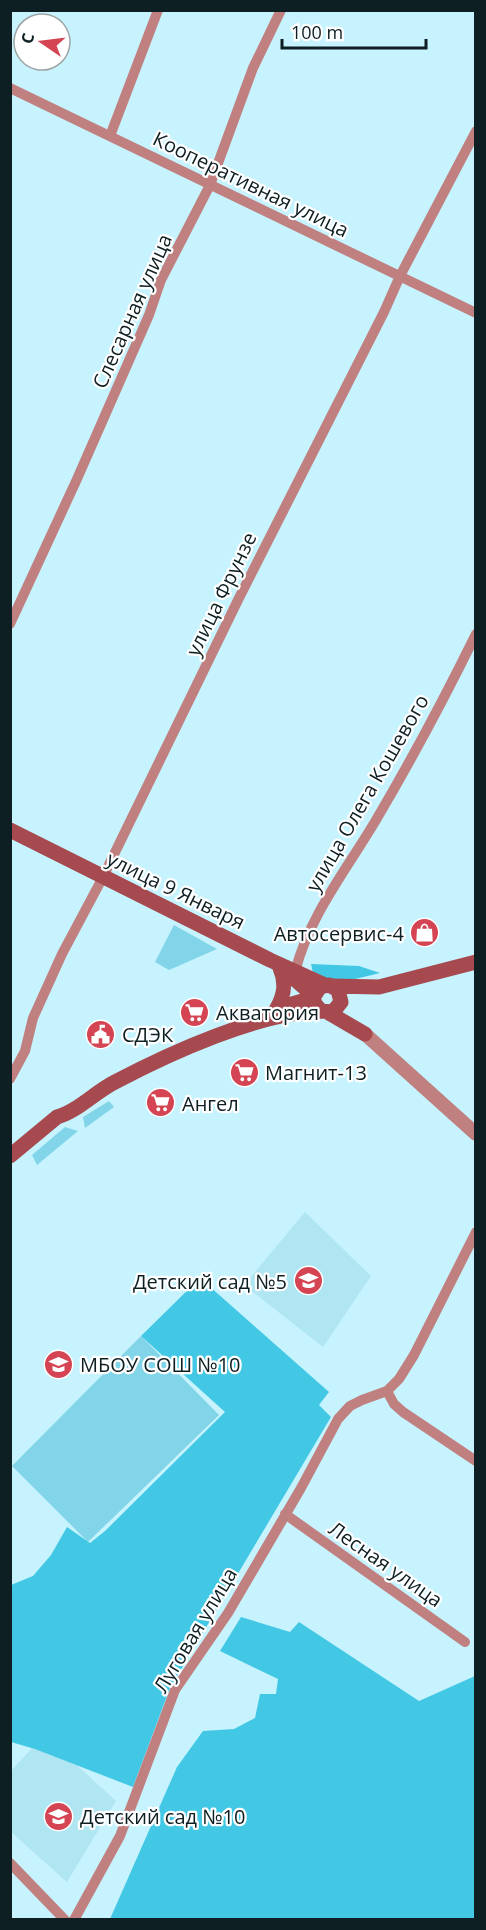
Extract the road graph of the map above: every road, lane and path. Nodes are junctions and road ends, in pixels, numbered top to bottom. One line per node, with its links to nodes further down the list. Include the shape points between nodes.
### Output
1 (158, 10): 5 (street)
2 (281, 10): 6 (street, Слесарная улица, via 253,68)
3 (10, 88): 5 (street, Кооперативная улица)
4 (476, 131): 7 (street, улица Фрунзе)
5 (110, 136): 6 (street, Кооперативная улица)
6 (210, 185): 7 (street, Кооперативная улица); 9 (street, Слесарная улица, via 161,280 77,480)
7 (400, 276): 8 (street, Кооперативная улица); 12 (street, улица Фрунзе)
8 (476, 313)
9 (10, 624)
10 (476, 634): 15 (street, улица Олега Кошевого, via 399,780 322,907 299,956)
11 (10, 830): 12 (main road, улица 9 Января)
12 (103, 878): 14 (main road, улица 9 Января); 23 (street, улица Фрунзе, via 57,964 33,1018 25,1051)
13 (476, 962): 17 (main road)
14 (275, 964): 15 (main road, улица 9 Января); 18 (main road); 20 (main road, via 284,979 284,990)
15 (296, 972): 16 (main road, улица 9 Января)
16 (329, 985): 17 (main road); 18 (main road, via 320,987); 19 (main road, via 341,995)
17 (379, 987): 19 (main road)
18 (313, 997): 19 (main road, via 317,1008); 20 (main road)
19 (333, 1007): 21 (main road); 22 (main road)
20 (274, 1013): 21 (main road)
21 (260, 1021): 25 (main road, via 163,1058 112,1083 57,1117)
22 (365, 1034): 24 (street)
23 (10, 1079)
24 (476, 1134)
25 (10, 1156)
26 (476, 1232): 27 (street, via 414,1355)
27 (387, 1391): 28 (street, via 403,1412); 29 (street, Луговая улица, via 350,1406 338,1419)
28 (476, 1461)
29 (285, 1514): 30 (street, Лесная улица); 33 (street, Луговая улица, via 228,1613 175,1690 120,1836)
30 (465, 1642)
31 (10, 1863): 32 (street)
32 (65, 1920)
33 (74, 1920)

